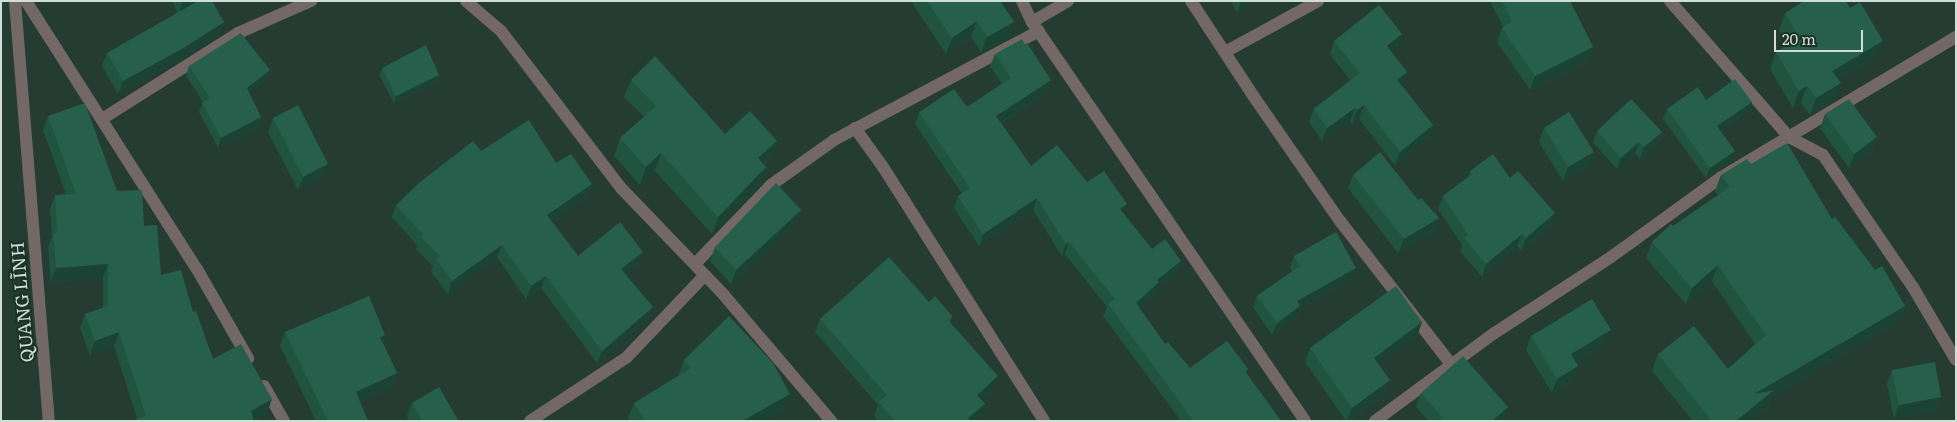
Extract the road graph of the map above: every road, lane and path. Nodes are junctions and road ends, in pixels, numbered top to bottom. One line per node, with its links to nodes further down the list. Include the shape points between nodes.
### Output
1 (16, 1): 20 (street, QUANG LĨNH)
2 (26, 1): 13 (street)
3 (311, 1): 13 (street, via 238,33)
4 (466, 1): 16 (street, via 500,31 622,189)
5 (1022, 1): 10 (street)
6 (1068, 1): 10 (street)
7 (1191, 1): 12 (street)
8 (1318, 1): 12 (street)
9 (1670, 1): 15 (street)
10 (1036, 26): 14 (street); 25 (street)
11 (1956, 37): 15 (street)
12 (1225, 52): 19 (street, via 1340,221)
13 (102, 119): 21 (street, via 197,269)
14 (855, 128): 16 (street, via 771,185); 24 (street)
15 (1789, 137): 18 (street, via 1823,155 1914,289); 19 (street, via 1720,178 1611,257)
16 (695, 264): 17 (street)
17 (706, 275): 22 (street, via 627,357); 23 (street)
18 (1956, 360)
19 (1451, 364): 26 (street)
20 (49, 421)
21 (284, 421)
22 (530, 421)
23 (830, 421)
24 (1044, 421)
25 (1305, 421)
26 (1375, 421)

